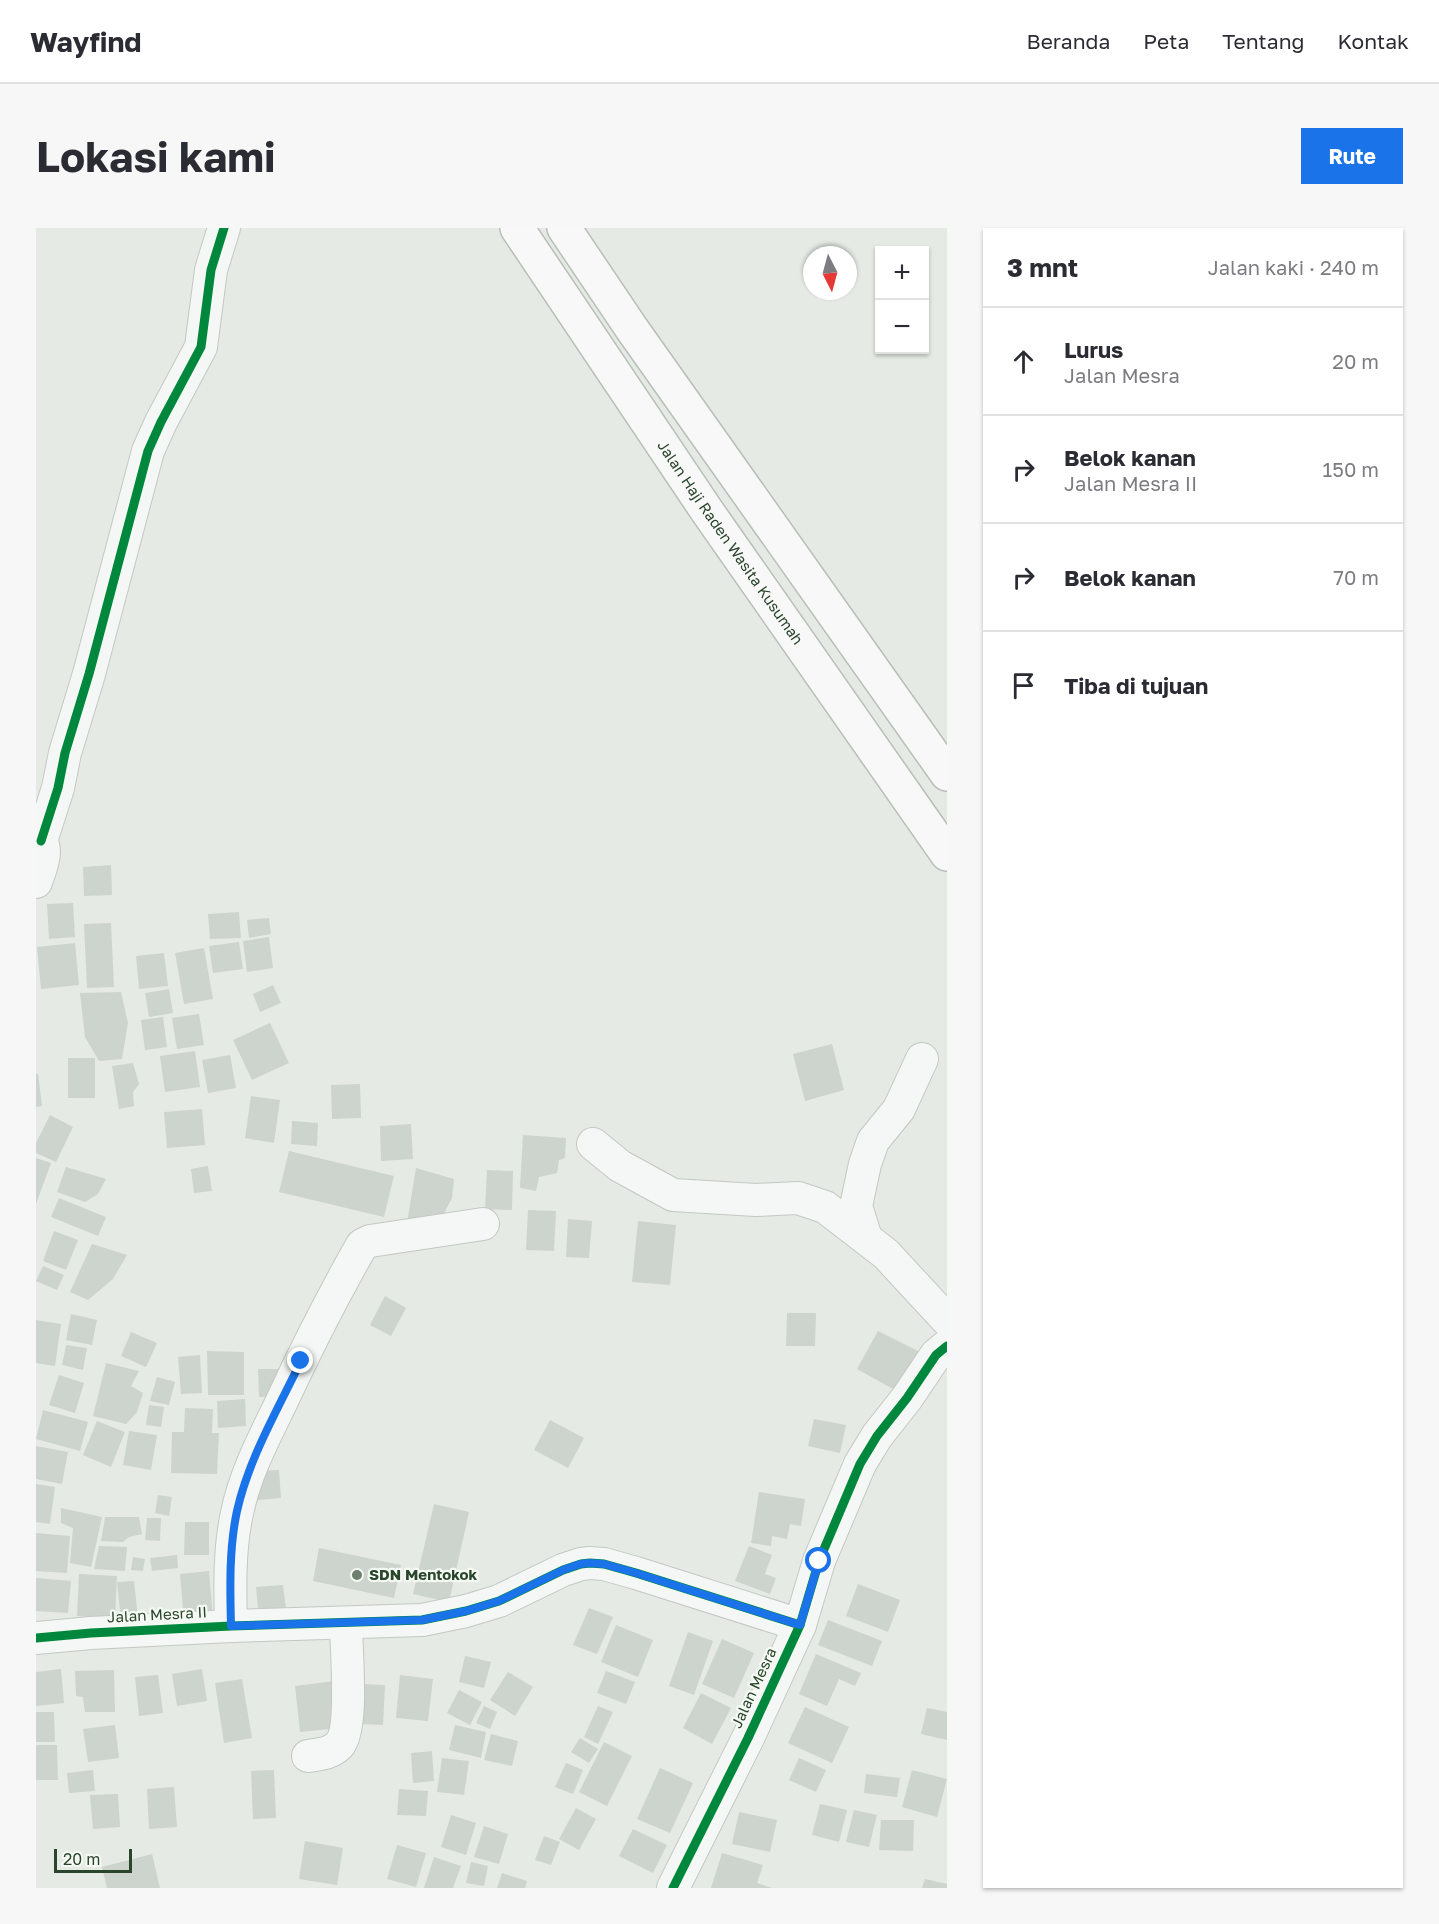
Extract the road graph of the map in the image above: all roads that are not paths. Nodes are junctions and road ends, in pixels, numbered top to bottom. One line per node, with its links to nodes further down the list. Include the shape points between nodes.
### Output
1 (224, 228): 5 (street, via 211,270 201,347 148,451 58,788)
2 (517, 228): 6 (highway, Jalan Haji Raden Wasita Kusumah, via 707,511)
3 (564, 228): 4 (highway)
4 (947, 774)
5 (39, 838): 7 (street, via 44,853)
6 (947, 854)
7 (36, 882)
8 (922, 1059): 11 (street, via 898,1109 873,1141 865,1164 856,1206)
9 (593, 1144): 11 (street, via 620,1166 673,1195 756,1200 798,1198 825,1207)
10 (483, 1224): 16 (street, via 362,1245 301,1361 242,1492 234,1526)
11 (866, 1238): 12 (street)
12 (947, 1320)
13 (947, 1346): 15 (street, Jalan Mesra, via 936,1355 860,1464 819,1561)
14 (346, 1624): 15 (street, Jalan Mesra II, via 422,1620 466,1611 499,1601 563,1570 590,1563 636,1573); 16 (street, Jalan Mesra II); 18 (street, via 348,1720 341,1743 329,1753)
15 (800, 1625): 19 (street, Jalan Mesra)
16 (231, 1626): 17 (street, Jalan Mesra II)
17 (36, 1638)
18 (308, 1756)
19 (673, 1888)

